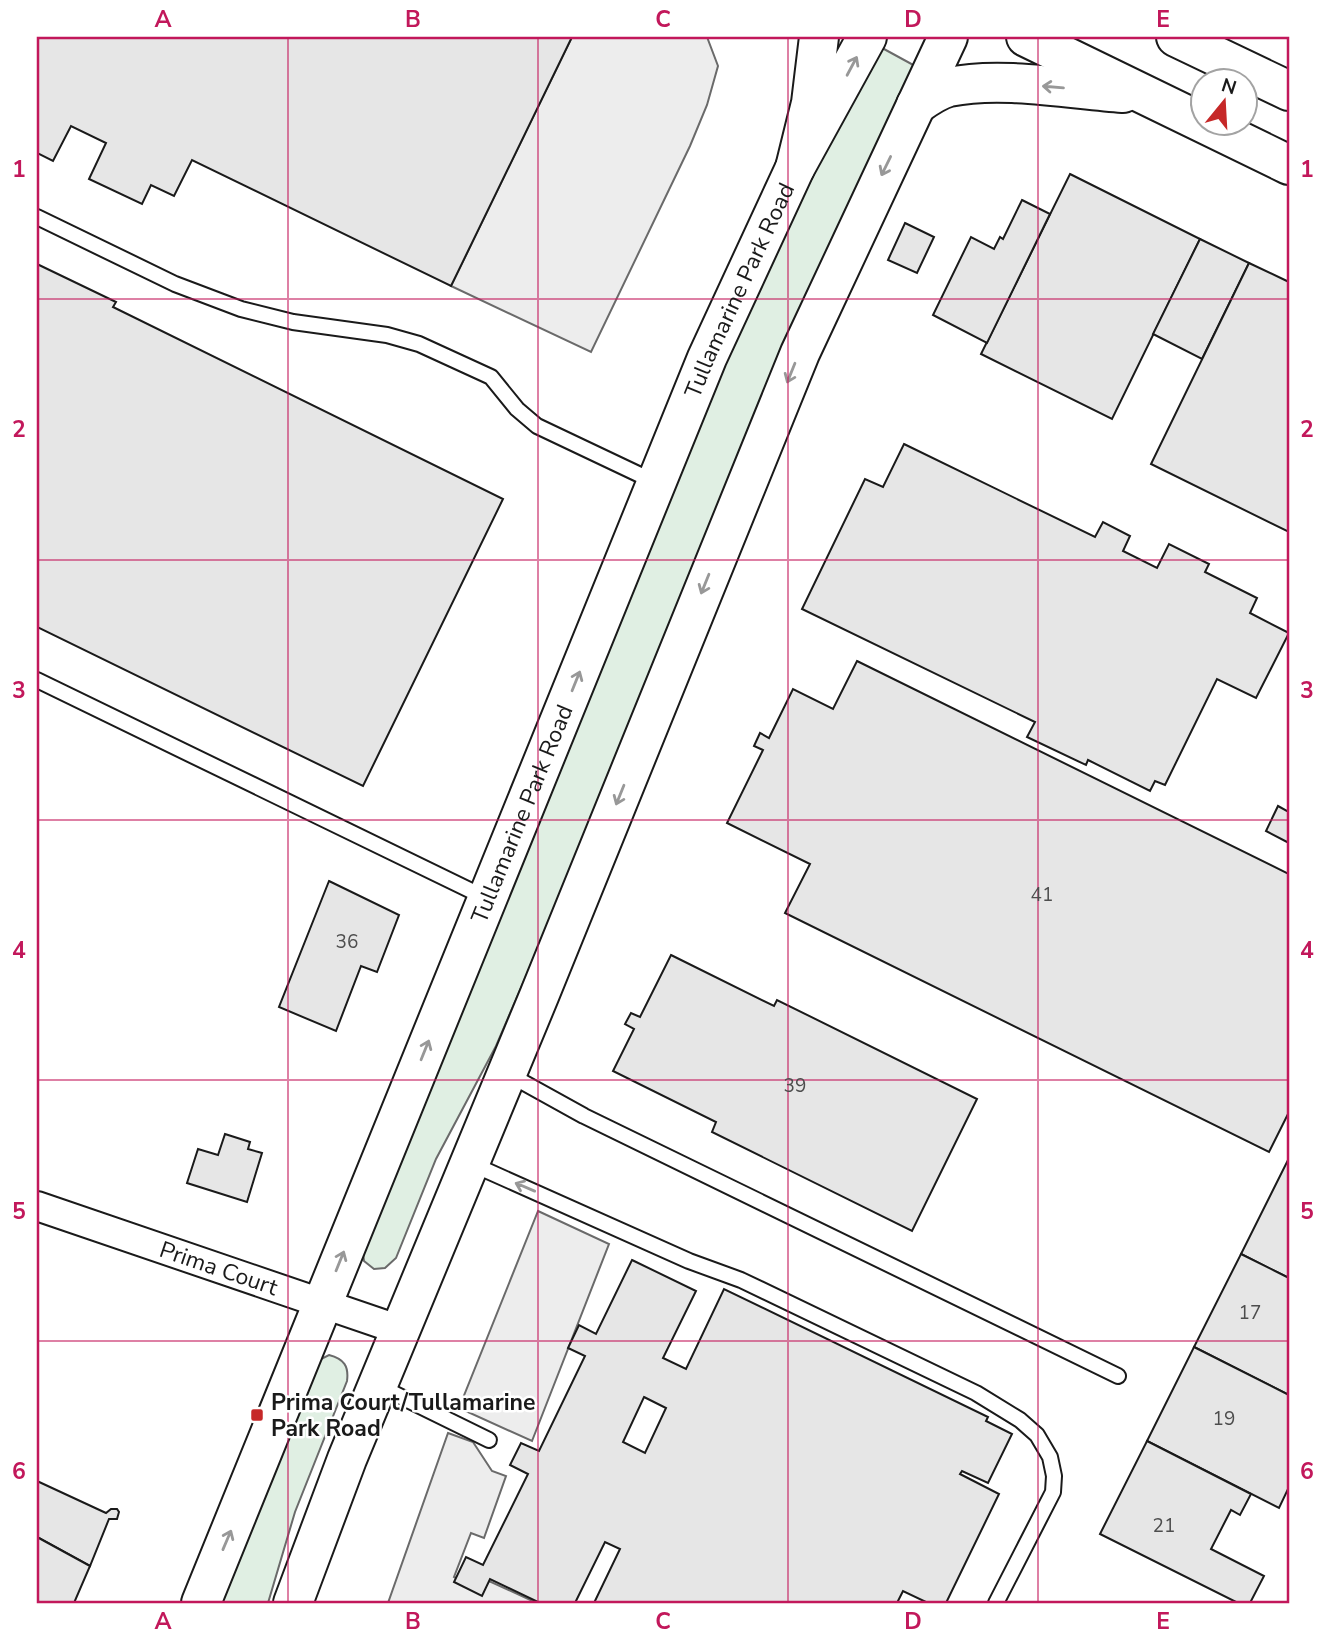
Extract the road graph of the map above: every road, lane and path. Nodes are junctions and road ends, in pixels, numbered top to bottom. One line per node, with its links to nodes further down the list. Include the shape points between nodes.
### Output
1 (819, 37): 10 (street, via 811,103)
2 (867, 37): 10 (street, Tullamarine Park Road, one-way to 2)
3 (948, 37): 8 (street)
4 (1026, 37): 7 (street)
5 (1176, 37): 6 (street)
6 (1289, 90)
7 (1146, 95): 8 (street, one-way to 8, via 988,82 947,87); 9 (street)
8 (916, 105): 15 (street, one-way to 15, via 794,366)
9 (1289, 165)
10 (795, 168): 12 (street, Tullamarine Park Road, via 707,358)
11 (37, 217): 12 (lane, via 176,284 241,309 419,344 491,377 537,426)
12 (656, 483): 14 (street, Tullamarine Park Road, one-way to 12)
13 (37, 680): 14 (lane)
14 (487, 898): 18 (street, Tullamarine Park Road, one-way to 14)
15 (507, 1073): 16 (street); 20 (lane, via 584,1116)
16 (469, 1163): 19 (street); 25 (lane, one-way to 16, via 1053,1492 1050,1457 1020,1420 976,1393 741,1280)
17 (37, 1206): 18 (street, Prima Court)
18 (324, 1303): 19 (street, Prima Court); 24 (street, Tullamarine Park Road, one-way to 18)
19 (400, 1330): 21 (street)
20 (1118, 1376)
21 (378, 1385): 22 (lane); 23 (street)
22 (489, 1440)
23 (298, 1599)
24 (201, 1603)
25 (996, 1603)

